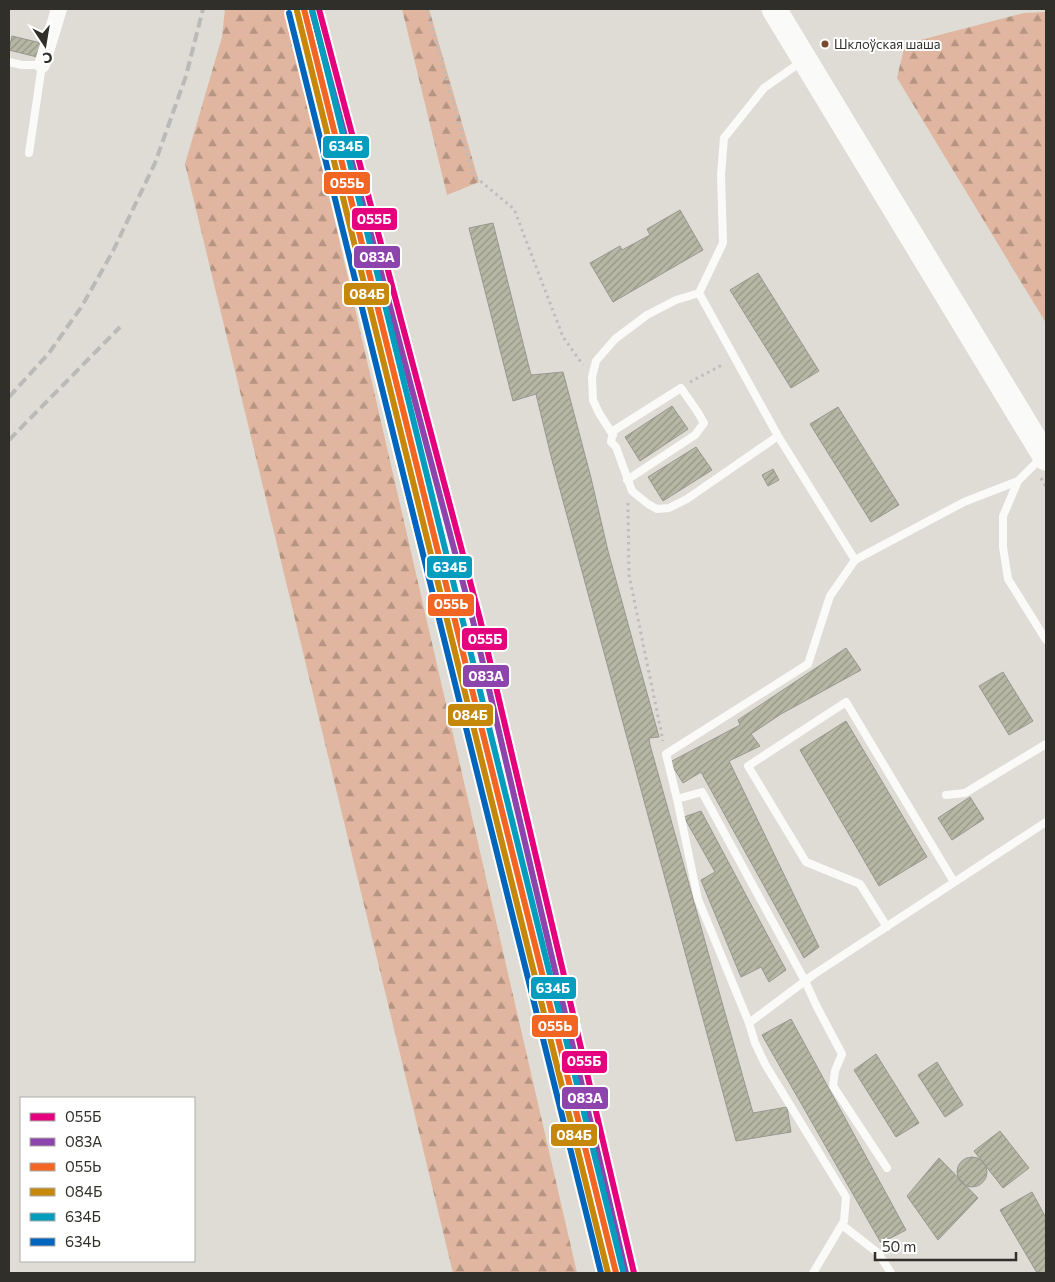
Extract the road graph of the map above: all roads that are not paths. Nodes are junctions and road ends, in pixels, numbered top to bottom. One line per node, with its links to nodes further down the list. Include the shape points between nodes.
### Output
1 (59, 9): 5 (street)
2 (774, 9): 3 (main road)
3 (805, 60): 7 (lane, via 764,88 724,138 721,175 723,243); 10 (main road)
4 (9, 62): 5 (lane)
5 (42, 65): 6 (lane)
6 (30, 153)
7 (699, 293): 8 (lane, via 676,300 648,315 615,338 596,361 592,377 593,400); 9 (lane)
8 (613, 435): 11 (lane, via 611,442 616,447); 11 (lane, via 614,431 681,388 704,423 695,435)
9 (778, 436): 11 (lane, via 669,508 648,504 632,491); 13 (lane)
10 (1045, 456): 12 (lane)
11 (627, 480)
12 (1018, 481): 13 (lane, via 964,502); 14 (lane, via 1003,516 1002,547 1008,579)
13 (855, 560): 17 (lane, via 830,596 808,664 666,754)
14 (1046, 640)
15 (1046, 744): 16 (lane, via 965,793)
16 (946, 794)
17 (677, 799): 21 (lane, via 702,792); 22 (lane, via 698,898)
18 (1046, 822): 19 (lane)
19 (954, 882): 20 (lane); 20 (lane, via 846,702 748,766 806,862 860,884)
20 (887, 927): 21 (lane)
21 (805, 981): 22 (lane); 23 (lane, via 842,1054 834,1071 833,1086)
22 (749, 1023): 24 (lane, via 765,1064 846,1197)
23 (887, 1168)
24 (842, 1225): 25 (lane); 26 (lane, via 878,1253)
25 (813, 1273)
26 (891, 1273)

